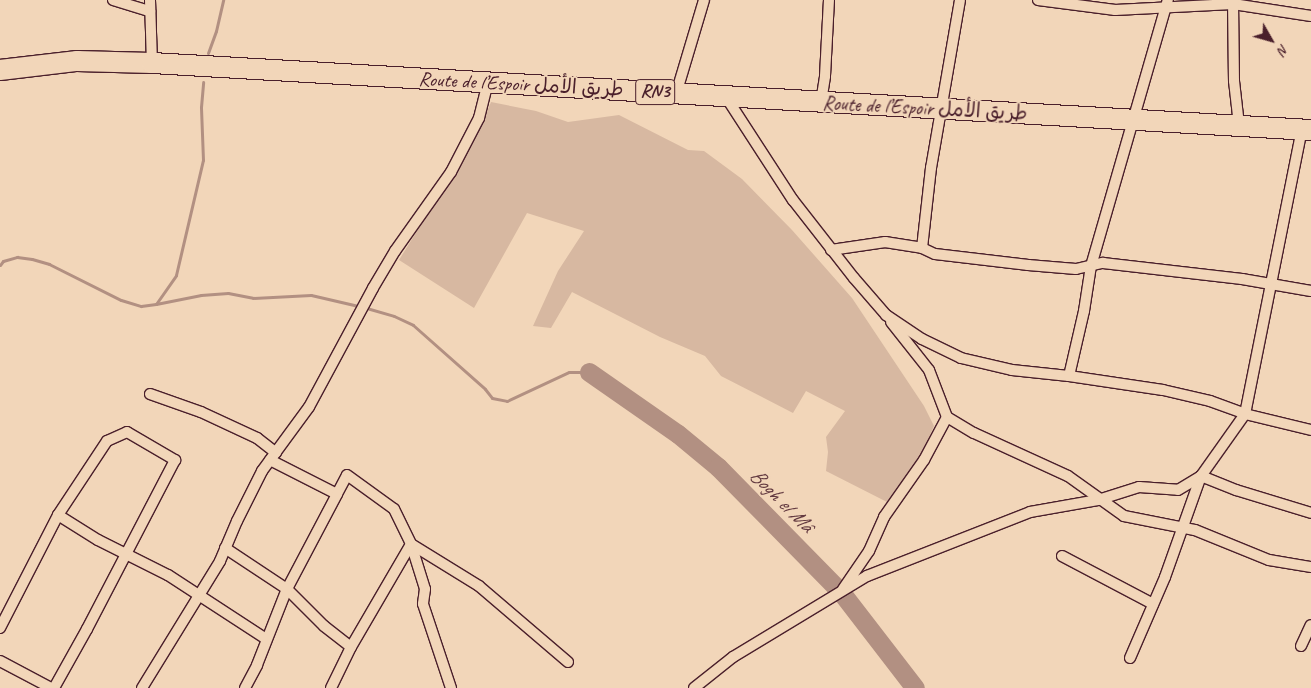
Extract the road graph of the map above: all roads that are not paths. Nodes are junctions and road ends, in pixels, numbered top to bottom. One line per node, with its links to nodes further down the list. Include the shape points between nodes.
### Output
1 (113, 0): 8 (street)
2 (704, 0): 13 (street)
3 (829, 0): 15 (street)
4 (960, 0): 16 (street)
5 (1038, 0): 7 (street, via 1115,10)
6 (1233, 2): 7 (street); 9 (street); 18 (street, via 1233,72)
7 (1167, 3): 17 (street)
8 (150, 5): 10 (street)
9 (1311, 16)
10 (152, 63): 11 (highway, Route de l’Espoir طريق الأمل / RN3, via 77,61); 12 (highway, Route de l’Espoir طريق الأمل / RN3)
11 (0, 70)
12 (488, 82): 13 (highway, Route de l’Espoir طريق الأمل / RN3); 31 (street, via 479,118 451,172 395,251 309,407)
13 (676, 94): 14 (highway, Route de l’Espoir طريق الأمل / RN3)
14 (726, 97): 15 (highway, Route de l’Espoir طريق الأمل / RN3); 21 (street, via 793,200)
15 (821, 102): 16 (highway, Route de l’Espoir طريق الأمل / RN3)
16 (942, 109): 17 (highway, Route de l’Espoir طريق الأمل / RN3); 20 (street)
17 (1132, 120): 18 (highway, Route de l’Espoir طريق الأمل / RN3); 22 (street)
18 (1240, 125): 19 (highway, Route de l’Espoir طريق الأمل / RN3)
19 (1306, 130): 23 (street)
20 (922, 248): 21 (street, via 885,242); 22 (street, via 935,254 1028,265 1076,269)
21 (831, 250): 25 (street)
22 (1091, 266): 23 (street, via 1103,263 1146,267); 26 (street)
23 (1272, 284): 24 (street); 28 (street)
24 (1311, 292)
25 (886, 315): 26 (street, via 922,339 961,358 1012,370); 29 (street, via 929,370)
26 (1069, 376): 28 (street, via 1182,394)
27 (150, 394): 31 (street, via 249,434)
28 (1245, 414): 30 (street); 32 (street)
29 (947, 417): 34 (street, via 974,433 1068,476); 44 (street, via 924,460 884,516 869,551)
30 (1311, 430)
31 (273, 456): 33 (street); 39 (street, via 262,471)
32 (1201, 476): 34 (street, via 1178,490 1139,487); 35 (street); 37 (street)
33 (337, 494): 38 (street, via 347,475 394,509); 43 (street)
34 (1098, 500): 37 (street, via 1124,516); 44 (street, via 1030,512 867,576)
35 (1311, 513)
36 (58, 515): 40 (street, via 98,540); 40 (street, via 107,442 127,432 175,460); 48 (street)
37 (1183, 528): 42 (street, via 1269,560); 46 (street)
38 (411, 544): 51 (street); 54 (street, via 480,586); 59 (street, via 425,589 423,604)
39 (225, 548): 43 (street); 45 (street)
40 (126, 552): 45 (street); 56 (street)
41 (1062, 556): 46 (street)
42 (1311, 567)
43 (287, 589): 49 (street); 51 (street, via 324,626)
44 (841, 592): 60 (street, via 733,657)
45 (197, 595): 49 (street); 57 (street)
46 (1153, 604): 52 (street)
47 (1311, 625): 50 (street)
48 (0, 628)
49 (266, 639): 58 (street)
50 (1301, 646)
51 (351, 647): 55 (street)
52 (1130, 658)
53 (0, 661): 56 (street)
54 (568, 662)
55 (336, 686)
56 (52, 688)
57 (142, 688)
58 (245, 688)
59 (451, 688)
60 (694, 688)

